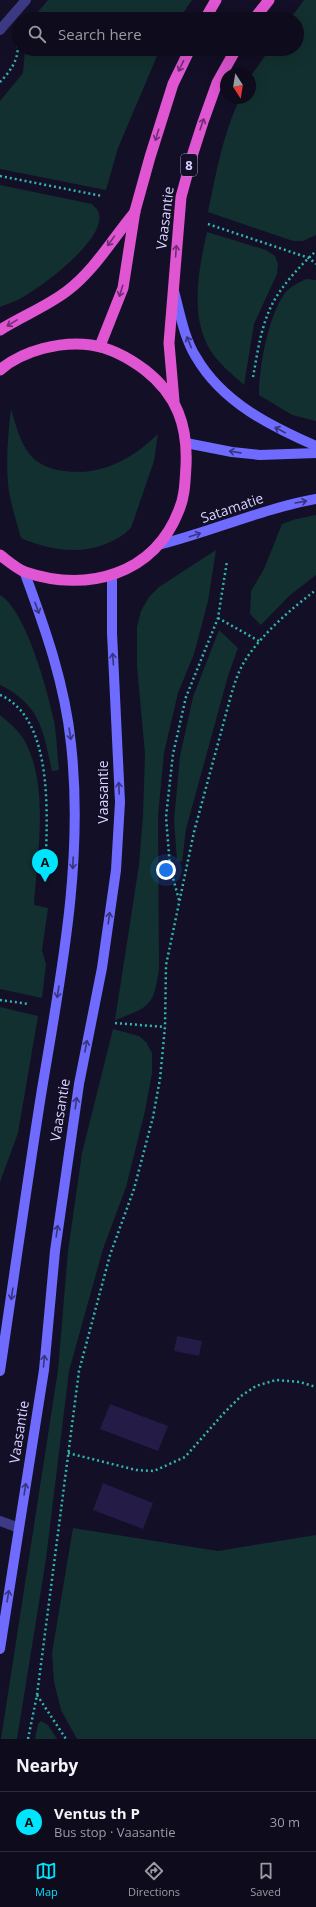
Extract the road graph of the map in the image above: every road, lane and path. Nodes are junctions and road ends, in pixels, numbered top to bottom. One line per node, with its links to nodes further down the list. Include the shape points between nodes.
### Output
1 (26, 0): 4 (street)
2 (216, 0): 5 (highway)
3 (269, 0): 6 (highway)
4 (16, 12)
5 (209, 12)
6 (260, 12)
7 (12, 16): 8 (street)
8 (0, 30)
9 (187, 56): 13 (highway, Vaasantie, one-way to 13, via 173,84)
10 (232, 56): 18 (highway, Vaasantie / 8, one-way to 10, via 181,197 192,153 217,83)
11 (0, 176): 12 (path)
12 (102, 196)
13 (135, 211): 19 (highway, one-way to 19, via 96,262 68,290); 20 (highway, Vaasantie, one-way to 20, via 123,288)
14 (208, 224): 16 (path)
15 (316, 251): 16 (path)
16 (309, 258): 17 (path); 22 (path, via 284,287 269,311)
17 (316, 264)
18 (173, 290): 23 (highway, Vaasantie / 8, via 169,343); 25 (main road, one-way to 18, via 281,431 225,394 195,356)
19 (0, 330)
20 (100, 346): 21 (highway, via 82,344 45,349 26,354 9,362); 23 (highway, via 135,363 153,377)
21 (0, 370)
22 (253, 377)
23 (174, 401): 24 (highway, via 183,422)
24 (186, 443): 26 (main road, one-way to 24, via 260,455); 28 (highway, via 184,494 179,510)
25 (316, 446)
26 (316, 453)
27 (316, 499): 28 (main road, Satamatie, one-way to 27, via 194,536 247,516)
28 (158, 545): 32 (highway, via 128,569)
29 (0, 556): 31 (highway)
30 (227, 561): 34 (path)
31 (24, 571): 32 (highway, via 72,580); 43 (main road, Vaasantie, one-way to 43, via 54,657 65,701 75,810 67,927)
32 (112, 575): 47 (main road, Vaasantie, one-way to 32, via 44,1370 54,1251 79,1084 102,968 116,870 120,802 112,633)
33 (316, 590): 35 (path, via 296,605)
34 (218, 618): 35 (path); 38 (path, via 186,696 172,754 166,817 170,867)
35 (259, 641): 38 (path, via 237,677 230,699 194,832)
36 (0, 695): 37 (path, via 28,717 38,742 45,785)
37 (45, 882)
38 (180, 901): 42 (path, via 166,965)
39 (0, 1000): 40 (path)
40 (29, 1004)
41 (115, 1023): 42 (path)
42 (165, 1027): 45 (path, via 153,1117 134,1189 110,1255 79,1371)
43 (0, 1371)
44 (316, 1387): 45 (path, via 300,1382 276,1380 256,1386 241,1396 185,1456 154,1471 136,1470)
45 (68, 1453): 49 (path)
46 (0, 1521): 47 (street)
47 (19, 1528): 48 (main road, Vaasantie, one-way to 47)
48 (0, 1649)
49 (37, 1695): 50 (path); 51 (path)
50 (28, 1739)
51 (66, 1739)

